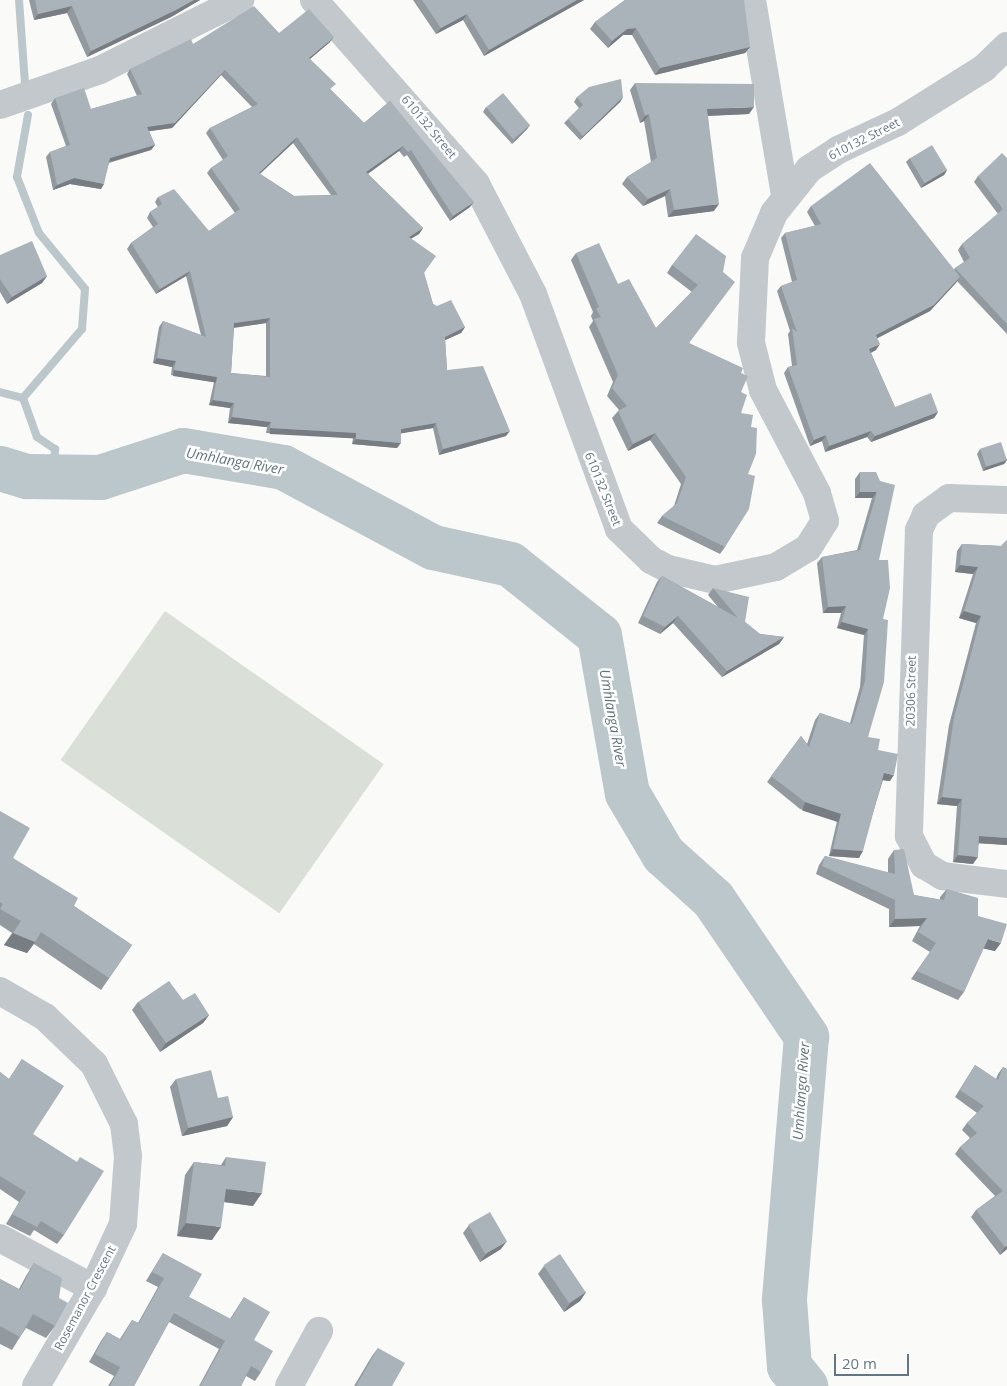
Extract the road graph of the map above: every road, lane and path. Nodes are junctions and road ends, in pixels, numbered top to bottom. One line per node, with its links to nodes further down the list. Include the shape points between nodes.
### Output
1 (240, 0): 5 (street, via 136,54)
2 (314, 0): 6 (street, 610132 Street, via 476,184 533,294 619,529 651,560 683,574 715,580 776,567 808,548 825,521 817,493 763,390 751,343 755,258)
3 (752, 0): 6 (street)
4 (1007, 46): 6 (street, 610132 Street, via 984,68 898,122 809,169)
5 (6, 101)
6 (786, 196)
7 (1007, 500): 8 (street, 20306 Street, via 949,498 926,515 919,530 908,836 924,865 942,876)
8 (1007, 884)
9 (0, 991): 11 (street, Rosemanor Crescent, via 45,1017 75,1042 94,1064 124,1124 128,1191 123,1224)
10 (0, 1238): 11 (street)
11 (93, 1288): 13 (street, Rosemanor Crescent)
12 (319, 1331): 14 (street)
13 (36, 1386)
14 (289, 1386)

